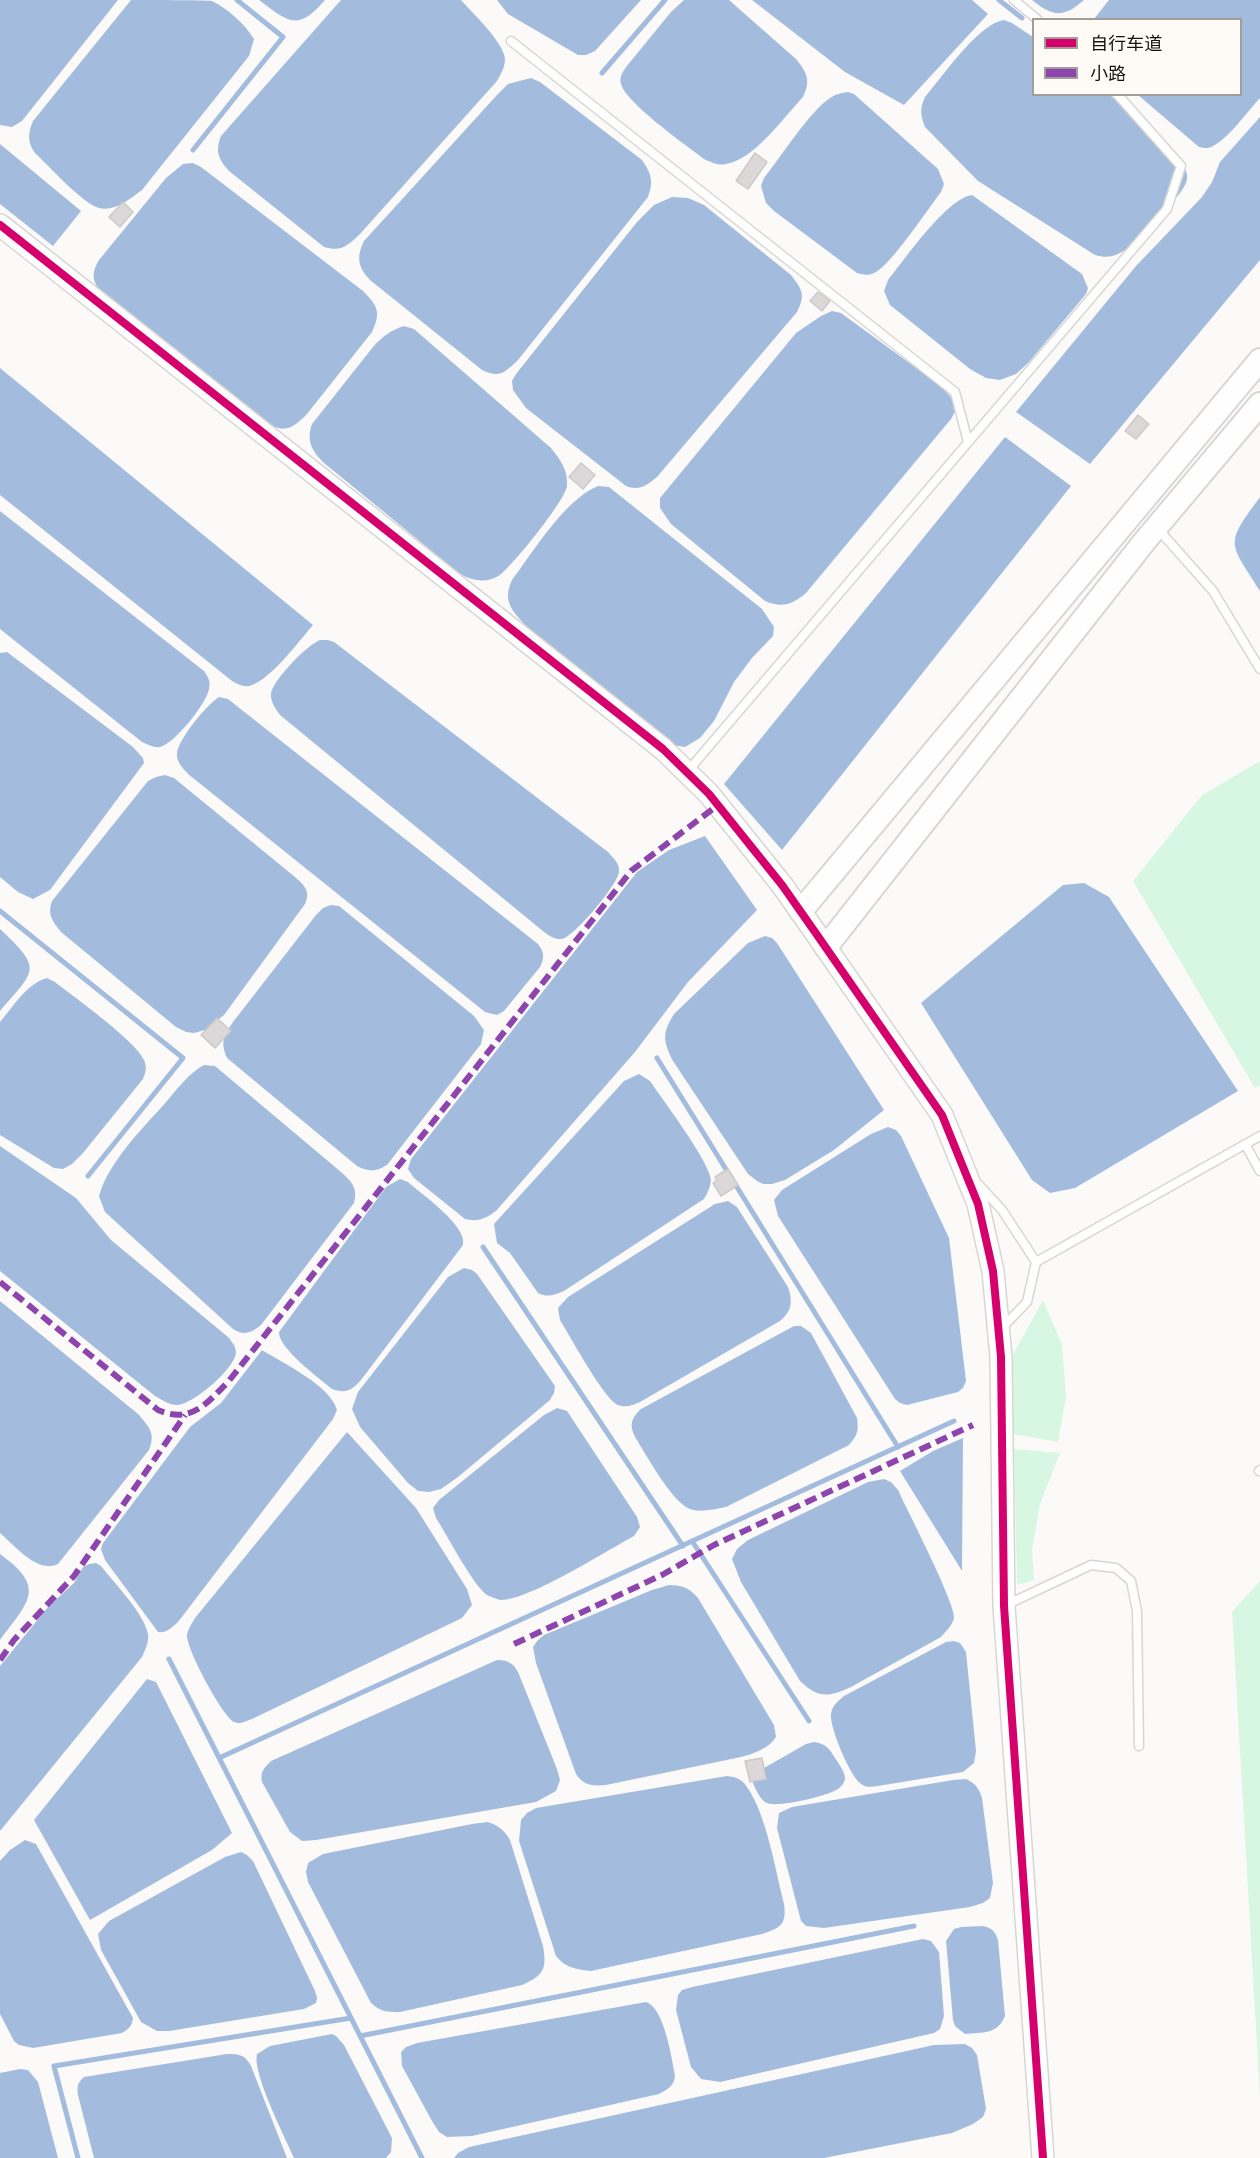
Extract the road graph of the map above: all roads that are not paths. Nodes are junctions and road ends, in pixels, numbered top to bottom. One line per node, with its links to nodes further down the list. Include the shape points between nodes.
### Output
1 (1014, 0): 2 (lane)
2 (1036, 18)
3 (511, 41): 8 (lane, via 955,392)
4 (1119, 96): 8 (lane, via 1181,166 1167,209)
5 (0, 225): 11 (street, via 663,749)
6 (1260, 360): 12 (main road)
7 (1260, 404): 9 (main road)
8 (968, 442): 11 (lane)
9 (1156, 527): 10 (lane, via 1213,591); 13 (main road)
10 (1260, 669)
11 (687, 772): 12 (street, via 709,794)
12 (801, 911): 13 (street)
13 (826, 947): 16 (street, via 942,1115)
14 (1260, 1136): 15 (lane)
15 (1245, 1144): 17 (lane); 18 (lane)
16 (963, 1168): 18 (lane, via 1002,1210); 19 (street, via 978,1204 993,1271)
17 (1260, 1171)
18 (1036, 1262): 19 (lane, via 1027,1302)
19 (998, 1332): 20 (street)
20 (1004, 1606): 21 (lane, via 1091,1566 1116,1568 1131,1581 1137,1611); 22 (street)
21 (1139, 1746)
22 (1043, 2158)

